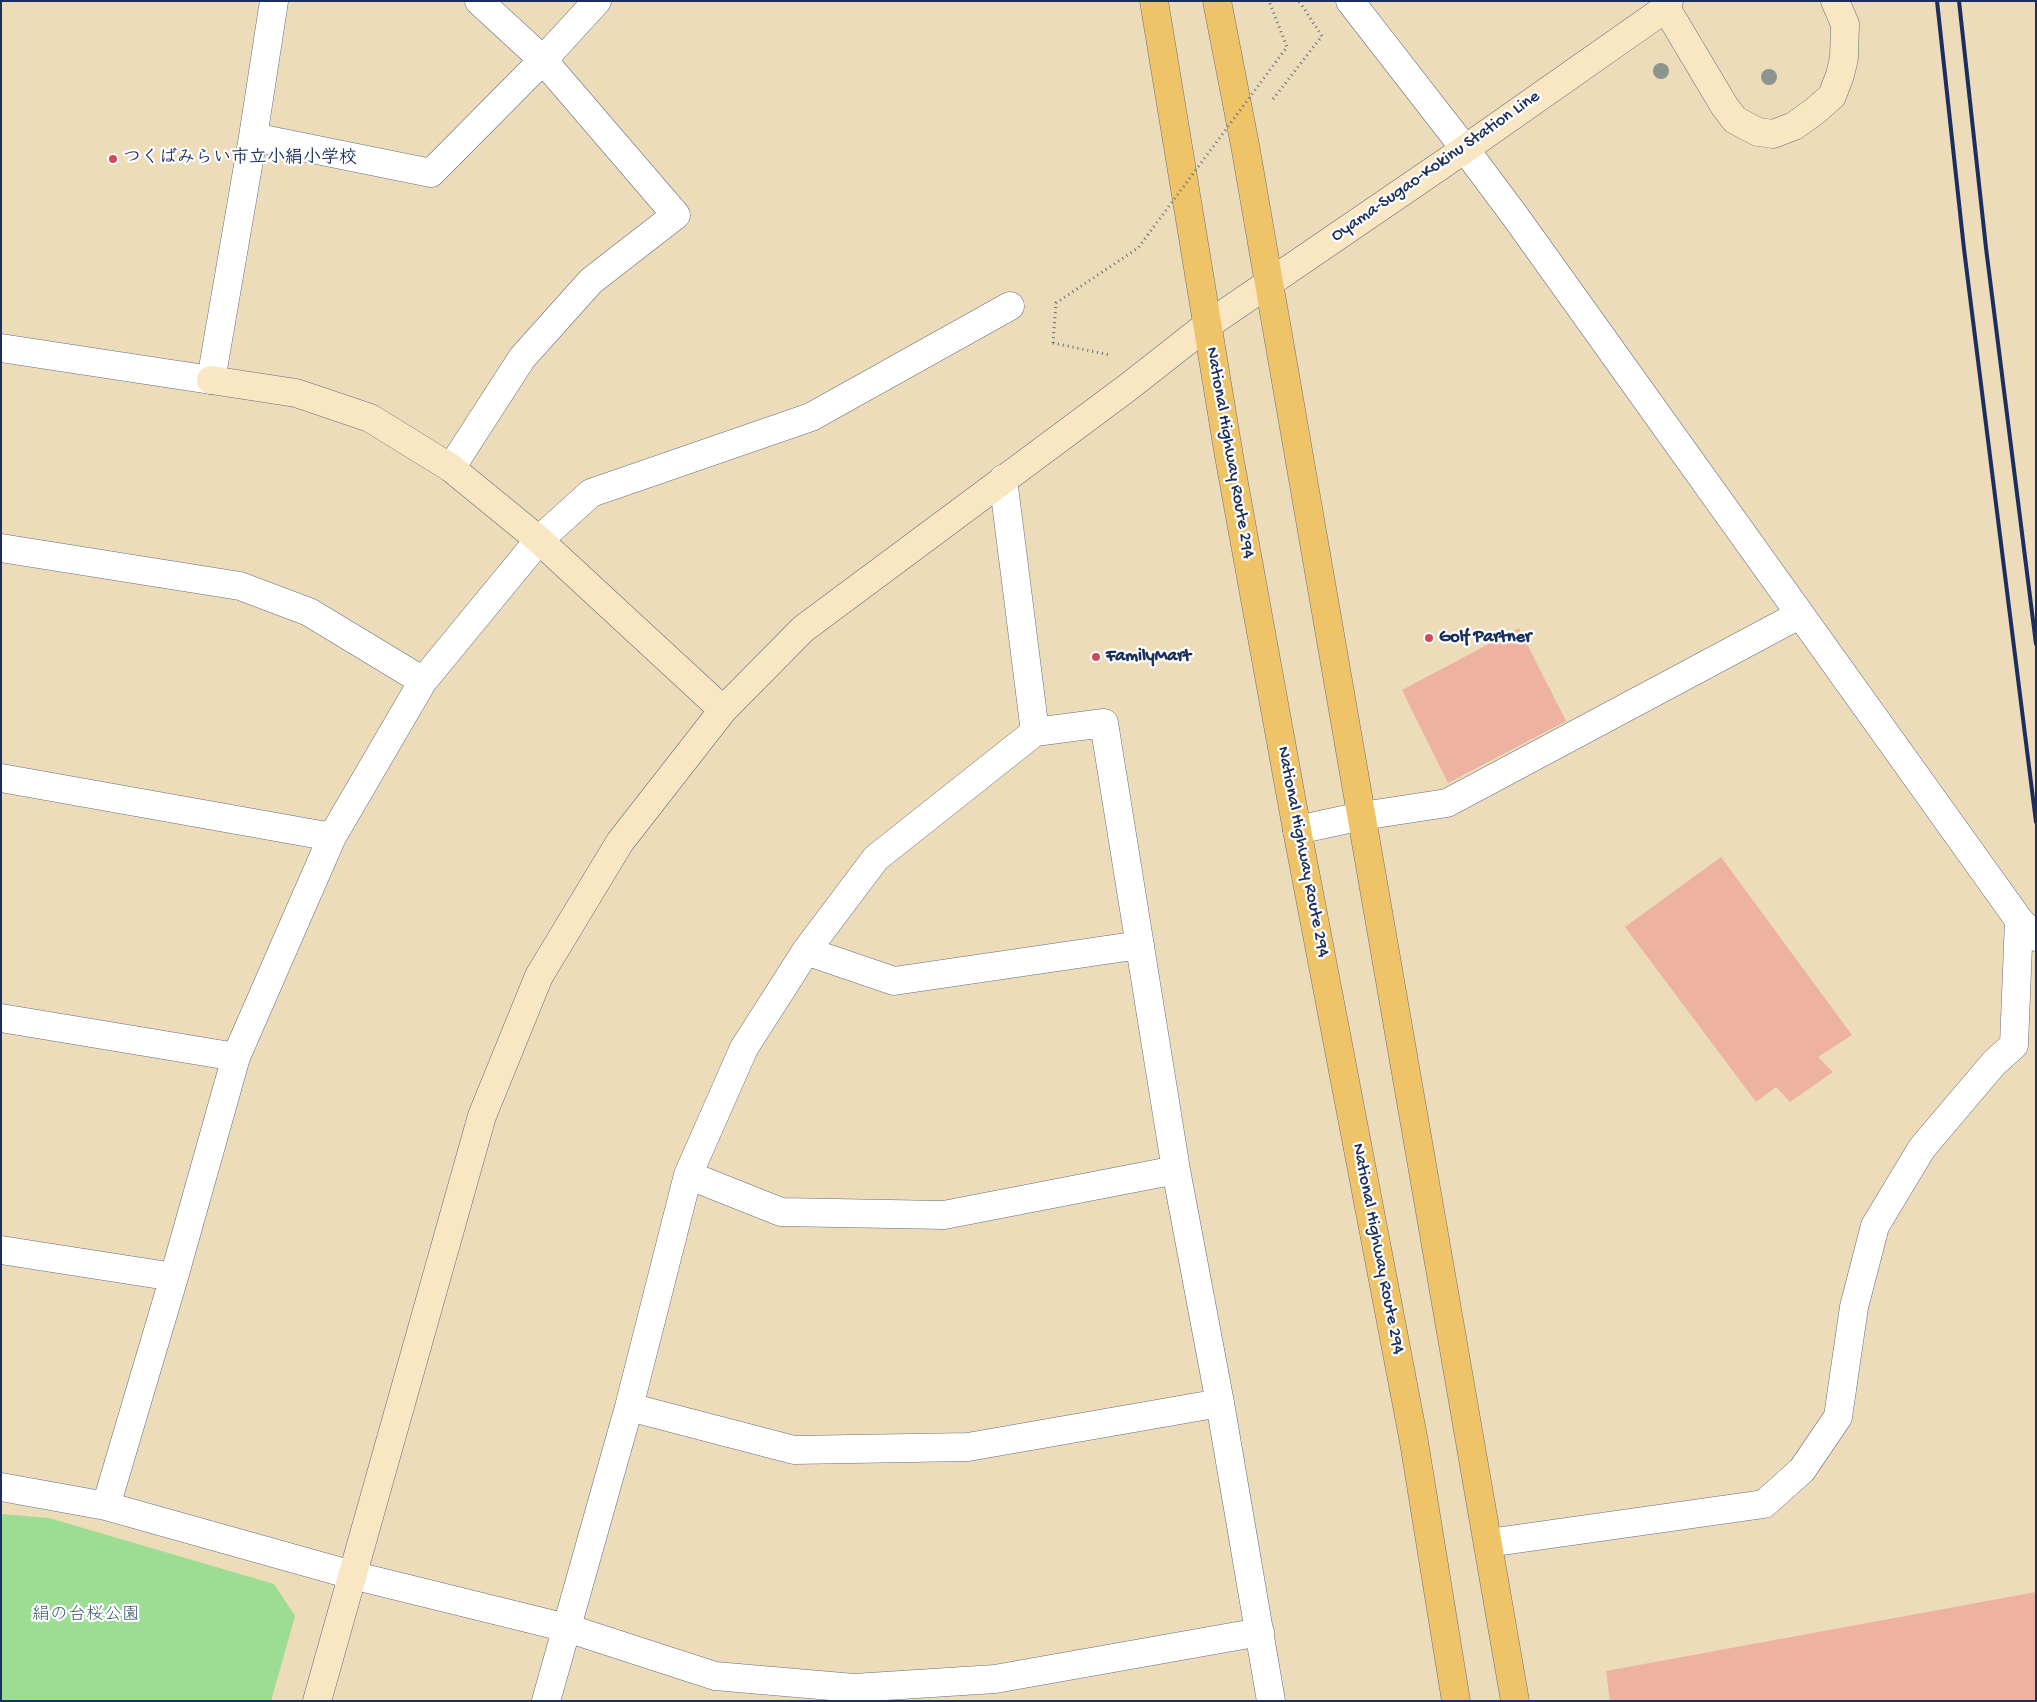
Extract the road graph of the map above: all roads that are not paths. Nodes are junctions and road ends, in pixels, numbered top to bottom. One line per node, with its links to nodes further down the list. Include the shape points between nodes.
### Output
1 (274, 1): 10 (street)
2 (479, 1): 9 (street)
3 (597, 1): 9 (street)
4 (1154, 1): 14 (highway, National Highway Route 294)
5 (1217, 1): 12 (highway)
6 (1350, 1): 11 (street)
7 (1835, 1): 8 (street, Oyama-Sugao-Kokinu Station Line, via 1846,24 1844,58 1832,96 1794,126 1773,134 1758,132 1735,120)
8 (1668, 4): 11 (street, Oyama-Sugao-Kokinu Station Line)
9 (543, 60): 10 (street, via 431,173); 17 (street, via 676,215 591,281 522,358)
10 (253, 137): 16 (street)
11 (1465, 148): 12 (street, Oyama-Sugao-Kokinu Station Line); 21 (street)
12 (1269, 282): 14 (street, Oyama-Sugao-Kokinu Station Line); 26 (highway)
13 (1010, 306): 19 (street, via 811,417 591,493)
14 (1206, 326): 18 (street, Oyama-Sugao-Kokinu Station Line); 27 (highway, National Highway Route 294)
15 (1, 348): 16 (street)
16 (210, 380): 17 (street, via 296,393 370,418)
17 (451, 468): 19 (street)
18 (1003, 479): 23 (street, Oyama-Sugao-Kokinu Station Line, via 803,629); 24 (street)
19 (539, 540): 22 (street); 23 (street)
20 (1, 548): 22 (street, via 240,586 309,612)
21 (1800, 615): 26 (street, via 1447,802); 29 (street)
22 (424, 681): 28 (street)
23 (723, 710): 43 (street, Oyama-Sugao-Kokinu Station Line, via 620,842 539,976 482,1116)
24 (1034, 732): 30 (street, via 1104,723); 31 (street, via 876,858)
25 (1, 778): 28 (street)
26 (1362, 816): 27 (street); 42 (highway)
27 (1297, 830): 49 (highway, National Highway Route 294, via 1414,1442)
28 (332, 837): 33 (street)
29 (2027, 929): 42 (street, via 2014,1045 1994,1063 1922,1148 1875,1226 1854,1307 1838,1417 1802,1470 1764,1504)
30 (1140, 945): 31 (street, via 894,982); 34 (street)
31 (806, 951): 35 (street, via 744,1048)
32 (1, 1018): 33 (street)
33 (236, 1057): 37 (street)
34 (1176, 1170): 35 (street, via 944,1215 781,1212); 38 (street)
35 (688, 1175): 39 (street)
36 (1, 1250): 37 (street)
37 (174, 1277): 41 (street)
38 (1220, 1403): 39 (street, via 968,1447 794,1450); 45 (street)
39 (629, 1407): 44 (street)
40 (1, 1488): 41 (street)
41 (106, 1506): 43 (street)
42 (1488, 1543): 50 (highway)
43 (352, 1575): 44 (street); 46 (street, Oyama-Sugao-Kokinu Station Line)
44 (567, 1628): 45 (street, via 715,1676 854,1688 995,1679); 47 (street)
45 (1260, 1632): 48 (street)
46 (317, 1701)
47 (546, 1701)
48 (1271, 1701)
49 (1456, 1701)
50 (1515, 1701)

